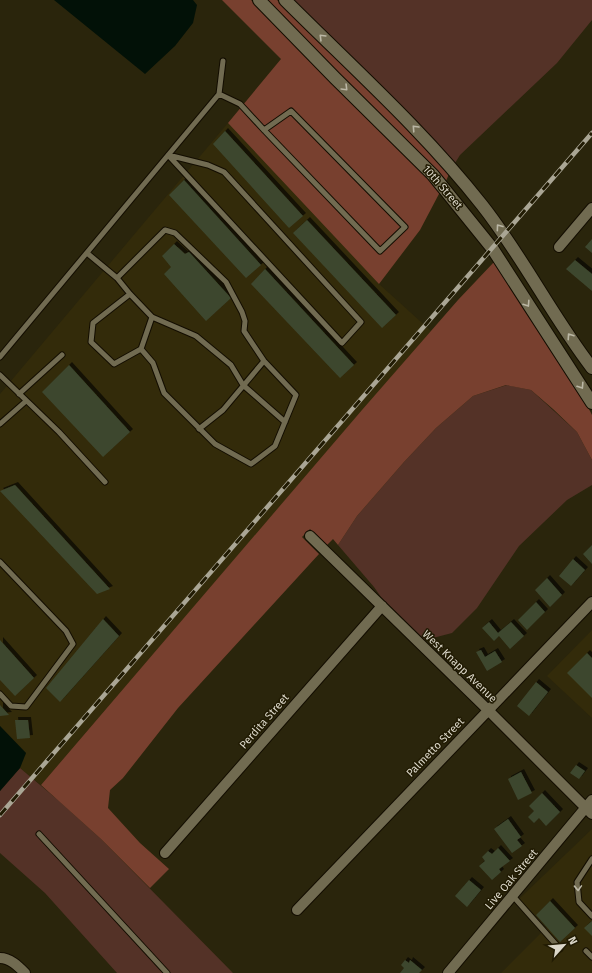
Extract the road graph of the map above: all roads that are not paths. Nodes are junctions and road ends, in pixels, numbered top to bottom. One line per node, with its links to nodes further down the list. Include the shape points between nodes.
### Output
1 (259, 0): 9 (street, 10th Street, one-way to 9, via 433,175)
2 (285, 0): 7 (street, 10th Street, one-way to 2, via 403,116)
3 (223, 61): 4 (lane)
4 (219, 94): 5 (lane, via 240,104); 6 (lane)
5 (264, 130): 5 (lane, via 380,251 405,226 291,111)
6 (168, 155): 6 (lane, via 208,165 224,172 361,322 342,343); 11 (lane)
7 (476, 198): 9 (street); 12 (street, 10th Street, one-way to 7)
8 (592, 208): 10 (street)
9 (464, 212): 14 (street, 10th Street, via 492,248)
10 (559, 247)
11 (87, 253): 13 (lane); 19 (lane)
12 (530, 274): 14 (street); 21 (street, 10th Street, one-way to 12)
13 (117, 278): 15 (lane); 20 (lane, via 165,230 175,233 226,282 242,312 244,330)
14 (515, 284): 26 (street, 10th Street, one-way to 26)
15 (130, 294): 16 (lane); 17 (lane, via 93,323 90,342 114,364)
16 (152, 317): 17 (lane); 23 (lane, via 196,336 232,366)
17 (141, 349): 29 (lane, via 153,363 164,393)
18 (62, 355): 24 (lane)
19 (0, 357)
20 (264, 361): 23 (lane); 27 (lane, via 296,395)
21 (592, 368)
22 (0, 375): 24 (lane)
23 (243, 385): 27 (lane); 29 (lane, via 223,410)
24 (20, 394): 25 (lane)
25 (26, 401): 28 (lane); 30 (lane)
26 (592, 403)
27 (285, 422): 29 (lane, via 275,446 251,464 215,444)
28 (0, 424)
29 (199, 429)
30 (105, 482)
31 (310, 536): 34 (street, West Knapp Avenue)
32 (0, 562): 35 (lane, via 66,630 73,644 26,707 11,706)
33 (592, 602): 36 (street, Palmetto Street)
34 (382, 606): 36 (street, West Knapp Avenue); 39 (street, Perdita Street)
35 (0, 694)
36 (488, 710): 37 (street, West Knapp Avenue); 42 (street, Palmetto Street)
37 (590, 807): 41 (street, Live Oak Street)
38 (39, 834): 49 (lane)
39 (165, 853)
40 (592, 859): 43 (lane, one-way to 43, via 577,882 579,902)
41 (512, 896): 44 (lane); 50 (street, Live Oak Street)
42 (297, 910)
43 (592, 916)
44 (560, 949)
45 (586, 951): 46 (lane)
46 (592, 957)
47 (0, 958): 48 (street, via 16,964)
48 (25, 973)
49 (167, 973)
50 (448, 973)

